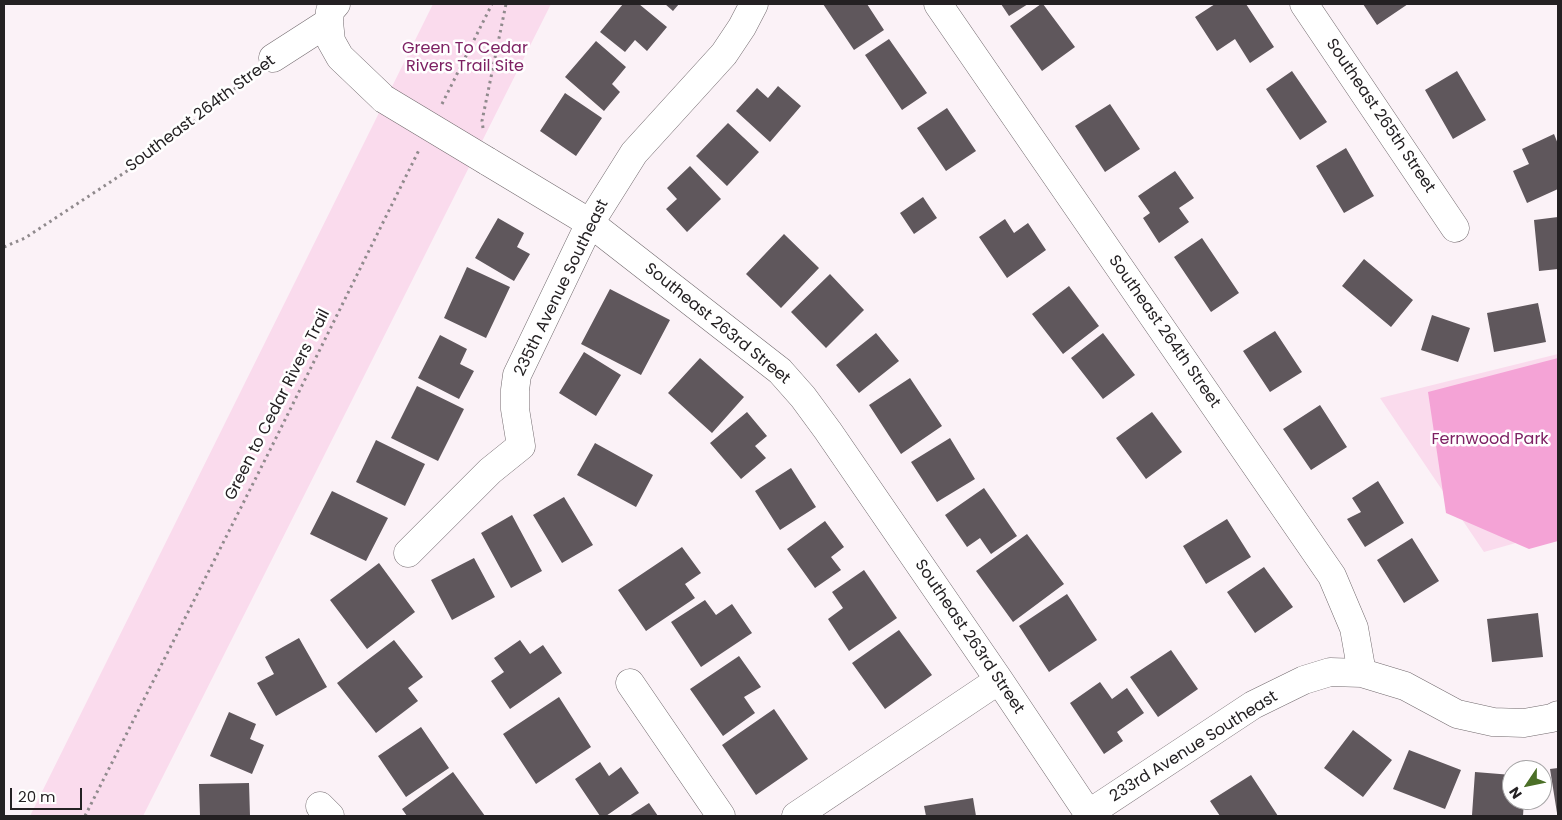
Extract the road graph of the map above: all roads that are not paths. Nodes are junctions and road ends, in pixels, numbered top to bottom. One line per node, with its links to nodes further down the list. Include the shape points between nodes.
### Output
1 (938, 4): 9 (street, Southeast 264th Street, via 1332,576 1354,628)
2 (1304, 4): 7 (street, Southeast 265th Street)
3 (332, 13): 5 (street, Southeast 264th Street); 6 (street, Southeast 263rd Street, bridge, via 331,41 340,57 384,99)
4 (748, 15): 6 (street, 235th Avenue Southeast, via 724,54 634,153)
5 (273, 58)
6 (590, 224): 8 (street, 235th Avenue Southeast, via 517,375 515,409 521,446 490,471); 10 (street, Southeast 263rd Street, via 780,371 834,439)
7 (1455, 228)
8 (408, 553)
9 (1362, 674): 12 (street, 233rd Avenue Southeast, via 1405,686 1457,714 1493,722 1524,723); 13 (street, 233rd Avenue Southeast, via 1330,672 1273,694)
10 (999, 680): 13 (street, Southeast 263rd Street); 15 (street)
11 (630, 683): 14 (street)
12 (1558, 715)
13 (1089, 815)
14 (721, 816)
15 (796, 816)

